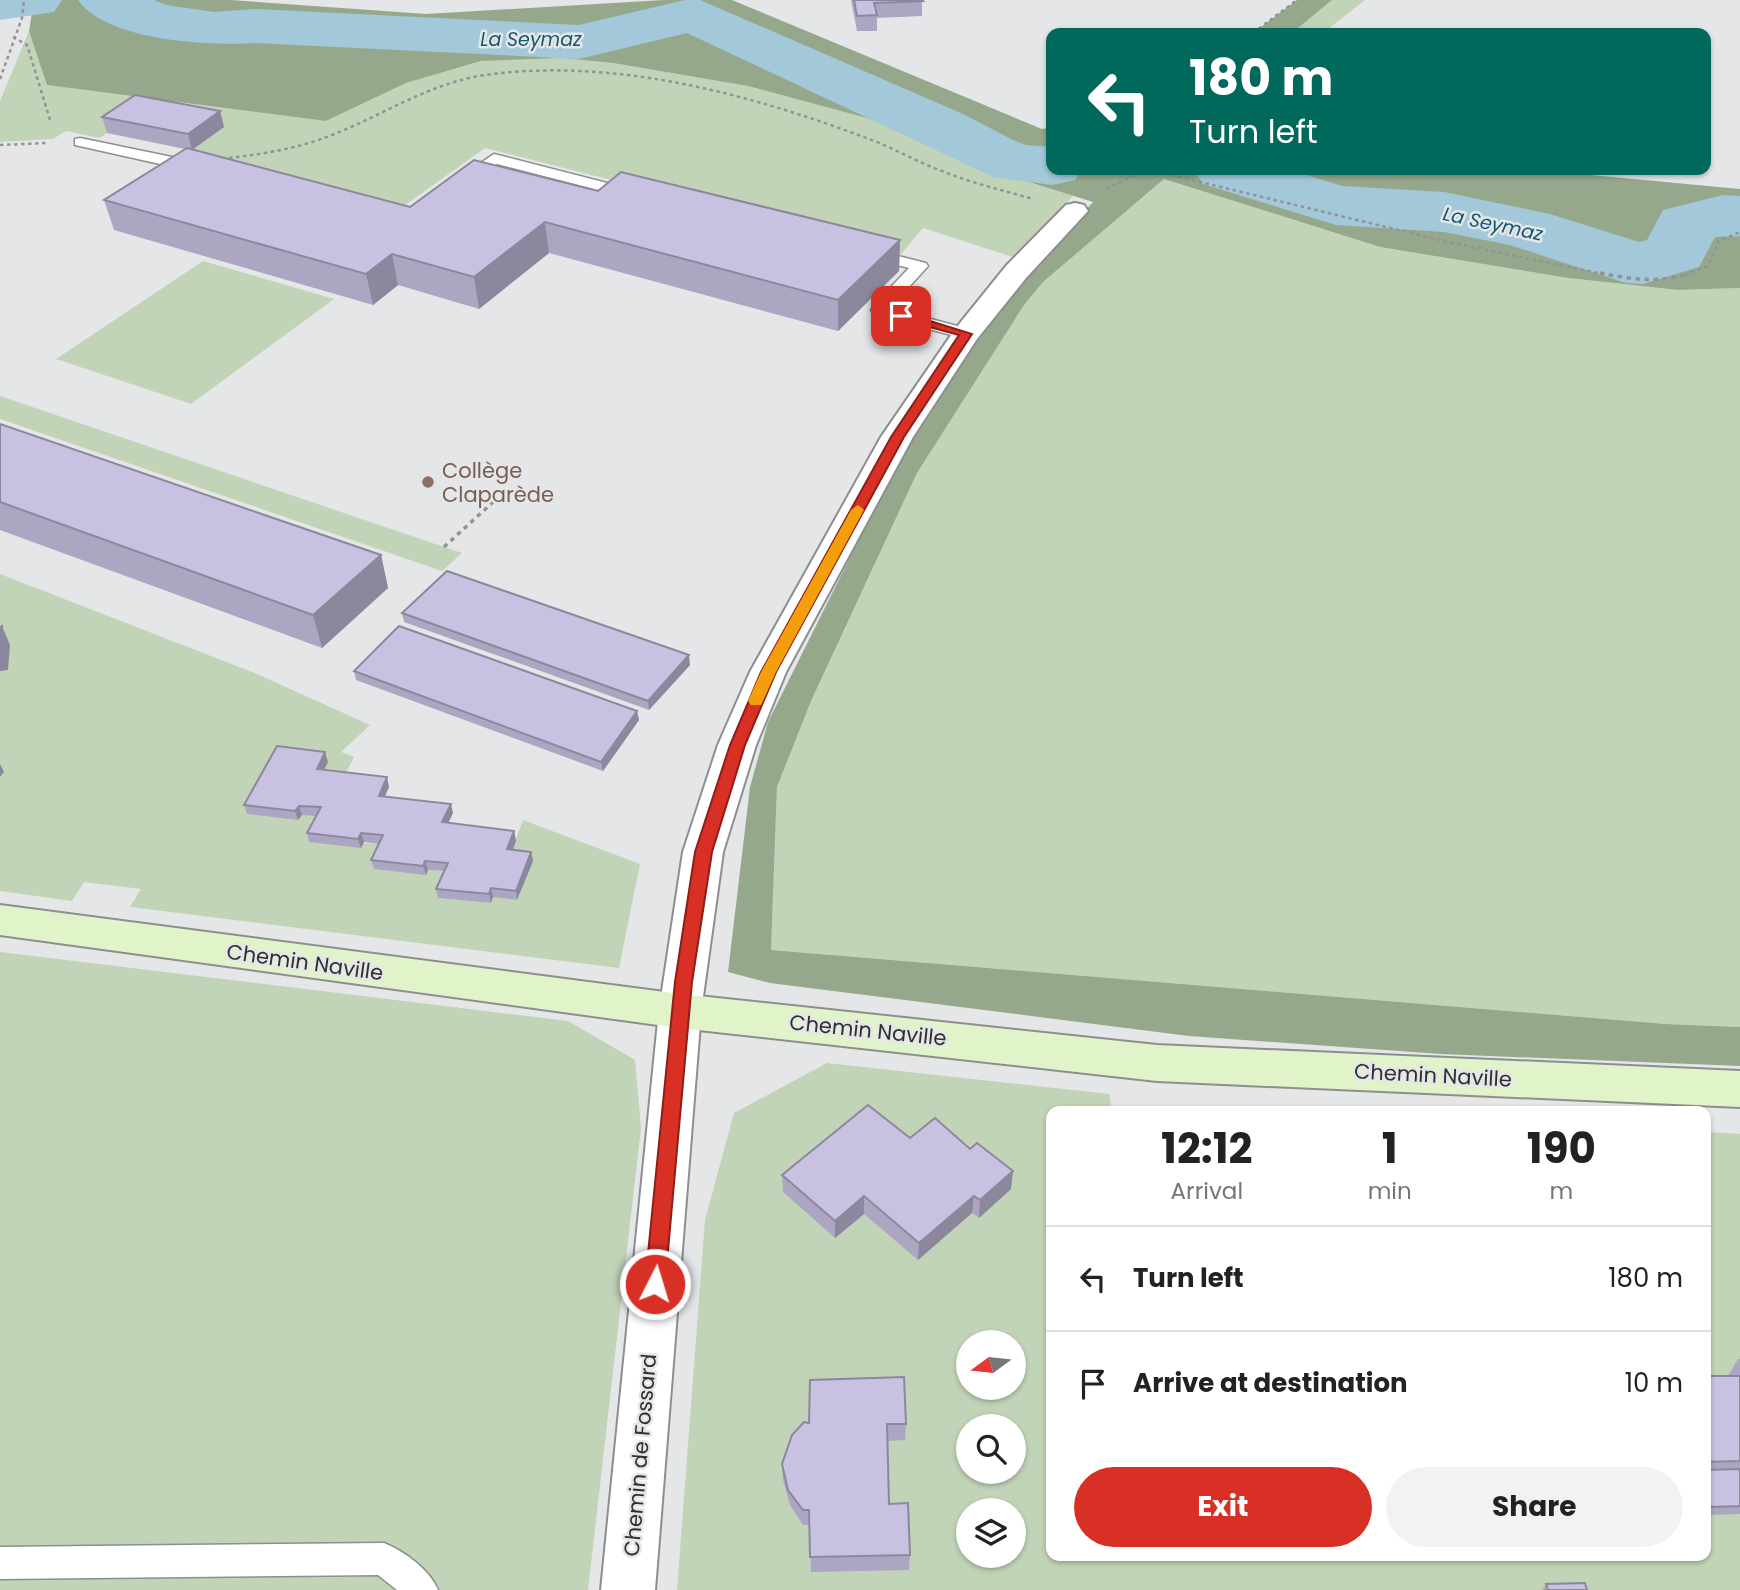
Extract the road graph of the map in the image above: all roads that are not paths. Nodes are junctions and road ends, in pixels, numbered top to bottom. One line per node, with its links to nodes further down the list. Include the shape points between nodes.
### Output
1 (80, 142): 2 (lane)
2 (212, 171)
3 (451, 191): 4 (lane, via 494,159)
4 (654, 199)
5 (1074, 211): 7 (street, Chemin de Fossard)
6 (853, 249): 7 (lane, via 920,266 879,310)
7 (966, 334): 9 (street, Chemin de Fossard, via 897,437 768,672 737,745 704,852)
8 (0, 920): 9 (street, Chemin Naville)
9 (680, 1011): 10 (street, Chemin Naville, via 1157,1063); 13 (street, Chemin de Fossard)
10 (1740, 1089)
11 (4, 1559): 12 (lane, via 384,1559)
12 (422, 1590)
13 (628, 1590)

